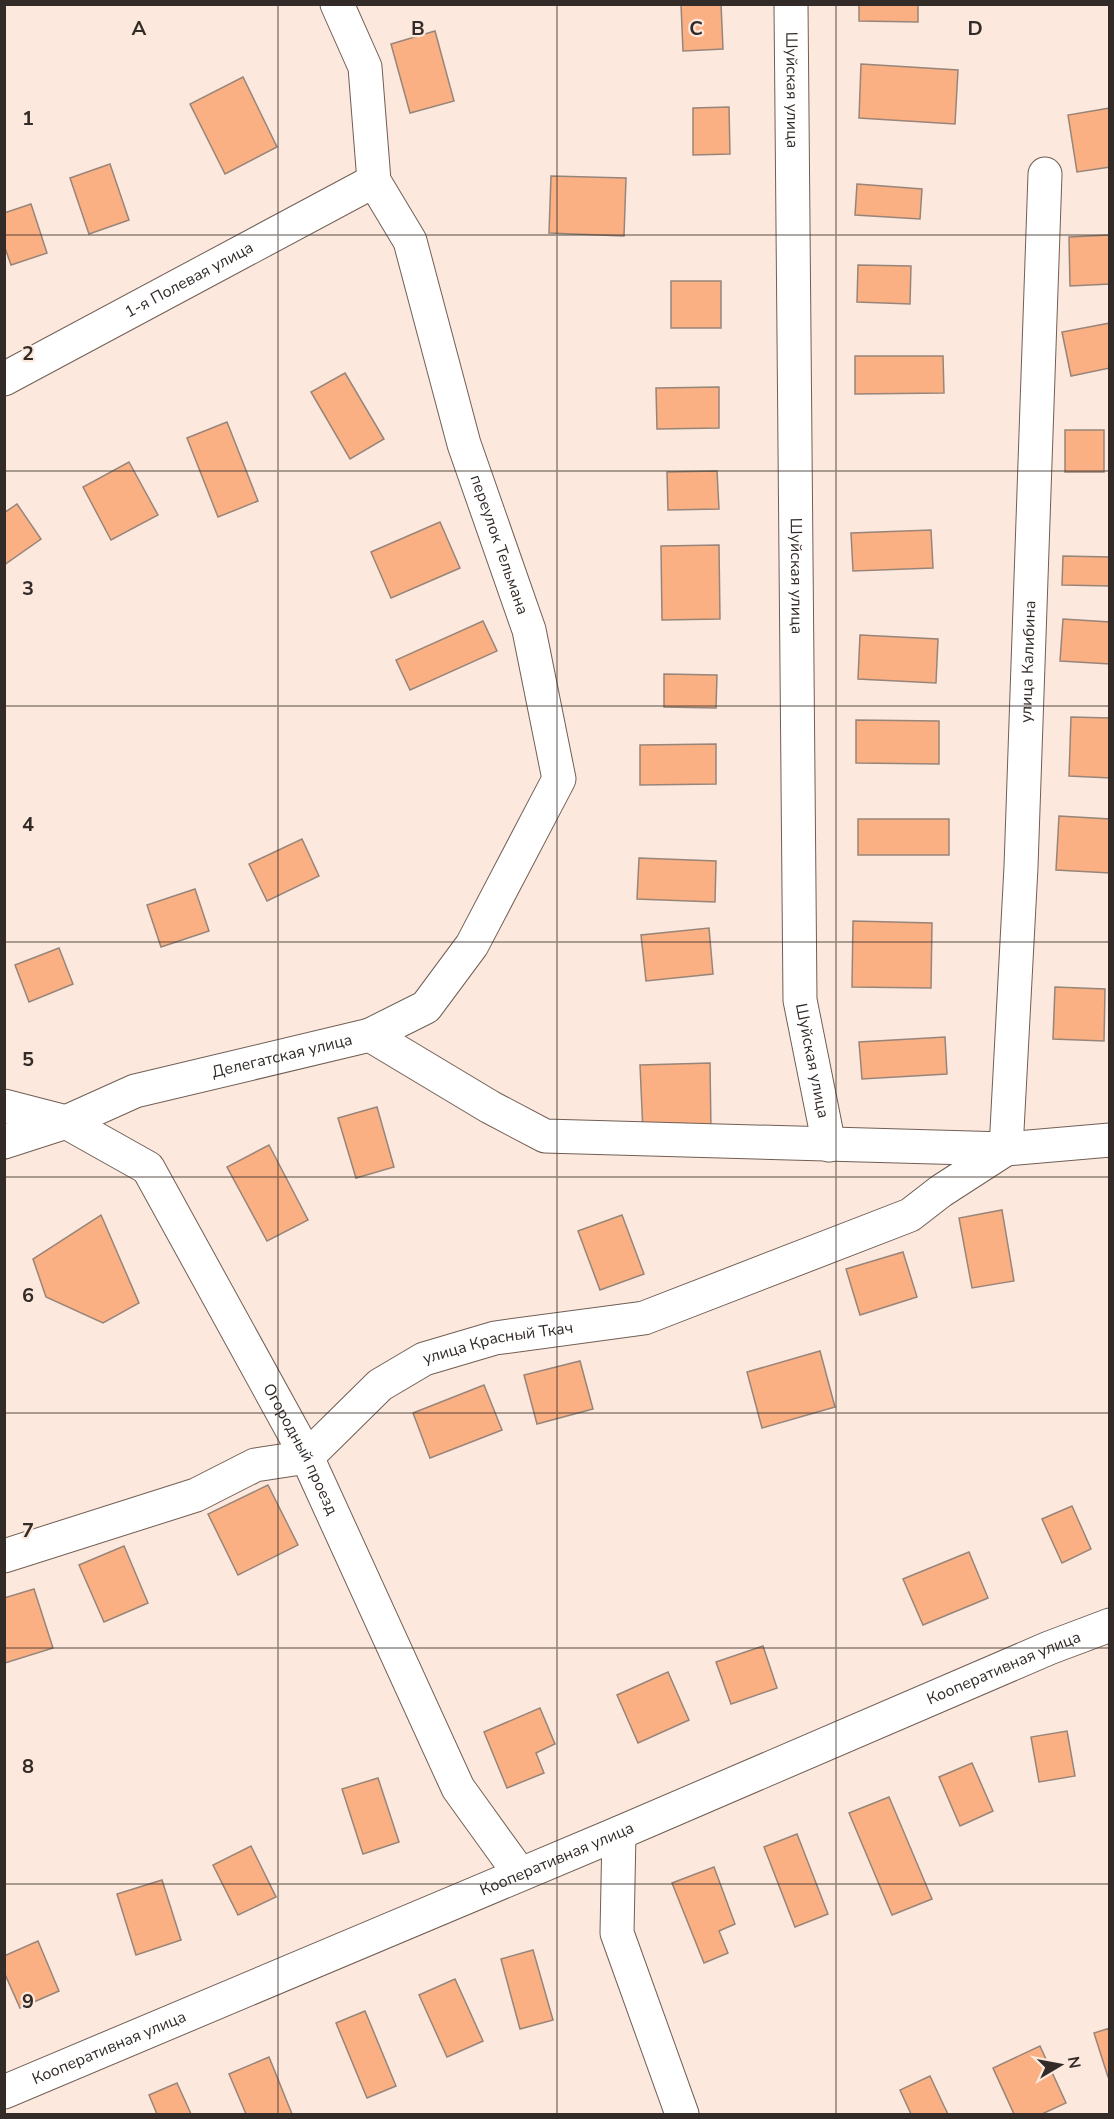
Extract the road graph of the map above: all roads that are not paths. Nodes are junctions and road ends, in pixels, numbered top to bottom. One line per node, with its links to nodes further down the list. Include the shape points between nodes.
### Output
1 (337, 4): 4 (street, переулок Тельмана, via 364,67)
2 (791, 4): 12 (street, Шуйская улица, via 800,1000)
3 (1045, 174): 13 (street, улица Калибина, via 1021,867)
4 (374, 181): 5 (street, 1-я Полевая улица); 6 (street, переулок Тельмана, via 410,240 464,444 529,630 559,779 472,945 426,1007)
5 (4, 379)
6 (370, 1035): 8 (street, Делегатская улица, via 135,1091); 9 (street, Делегатская улица)
7 (4, 1106): 8 (street, Огородный проезд)
8 (66, 1122): 11 (street, Делегатская улица); 14 (street, Огородный проезд, via 148,1168)
9 (545, 1136): 12 (street, улица Красный Ткач)
10 (1110, 1140): 13 (street, улица Красный Ткач)
11 (4, 1142)
12 (829, 1145): 13 (street, улица Красный Ткач)
13 (1006, 1149): 14 (street, улица Красный Ткач, via 910,1215 644,1318 495,1338 424,1359 380,1385)
14 (307, 1457): 15 (street, via 255,1465 196,1495); 18 (street, Огородный проезд, via 458,1788)
15 (4, 1556)
16 (1110, 1625): 17 (street, Кооперативная улица, via 1048,1648)
17 (619, 1833): 18 (street, Кооперативная улица); 20 (street, via 617,1933)
18 (520, 1875): 19 (street, Кооперативная улица)
19 (4, 2092)
20 (682, 2115)

